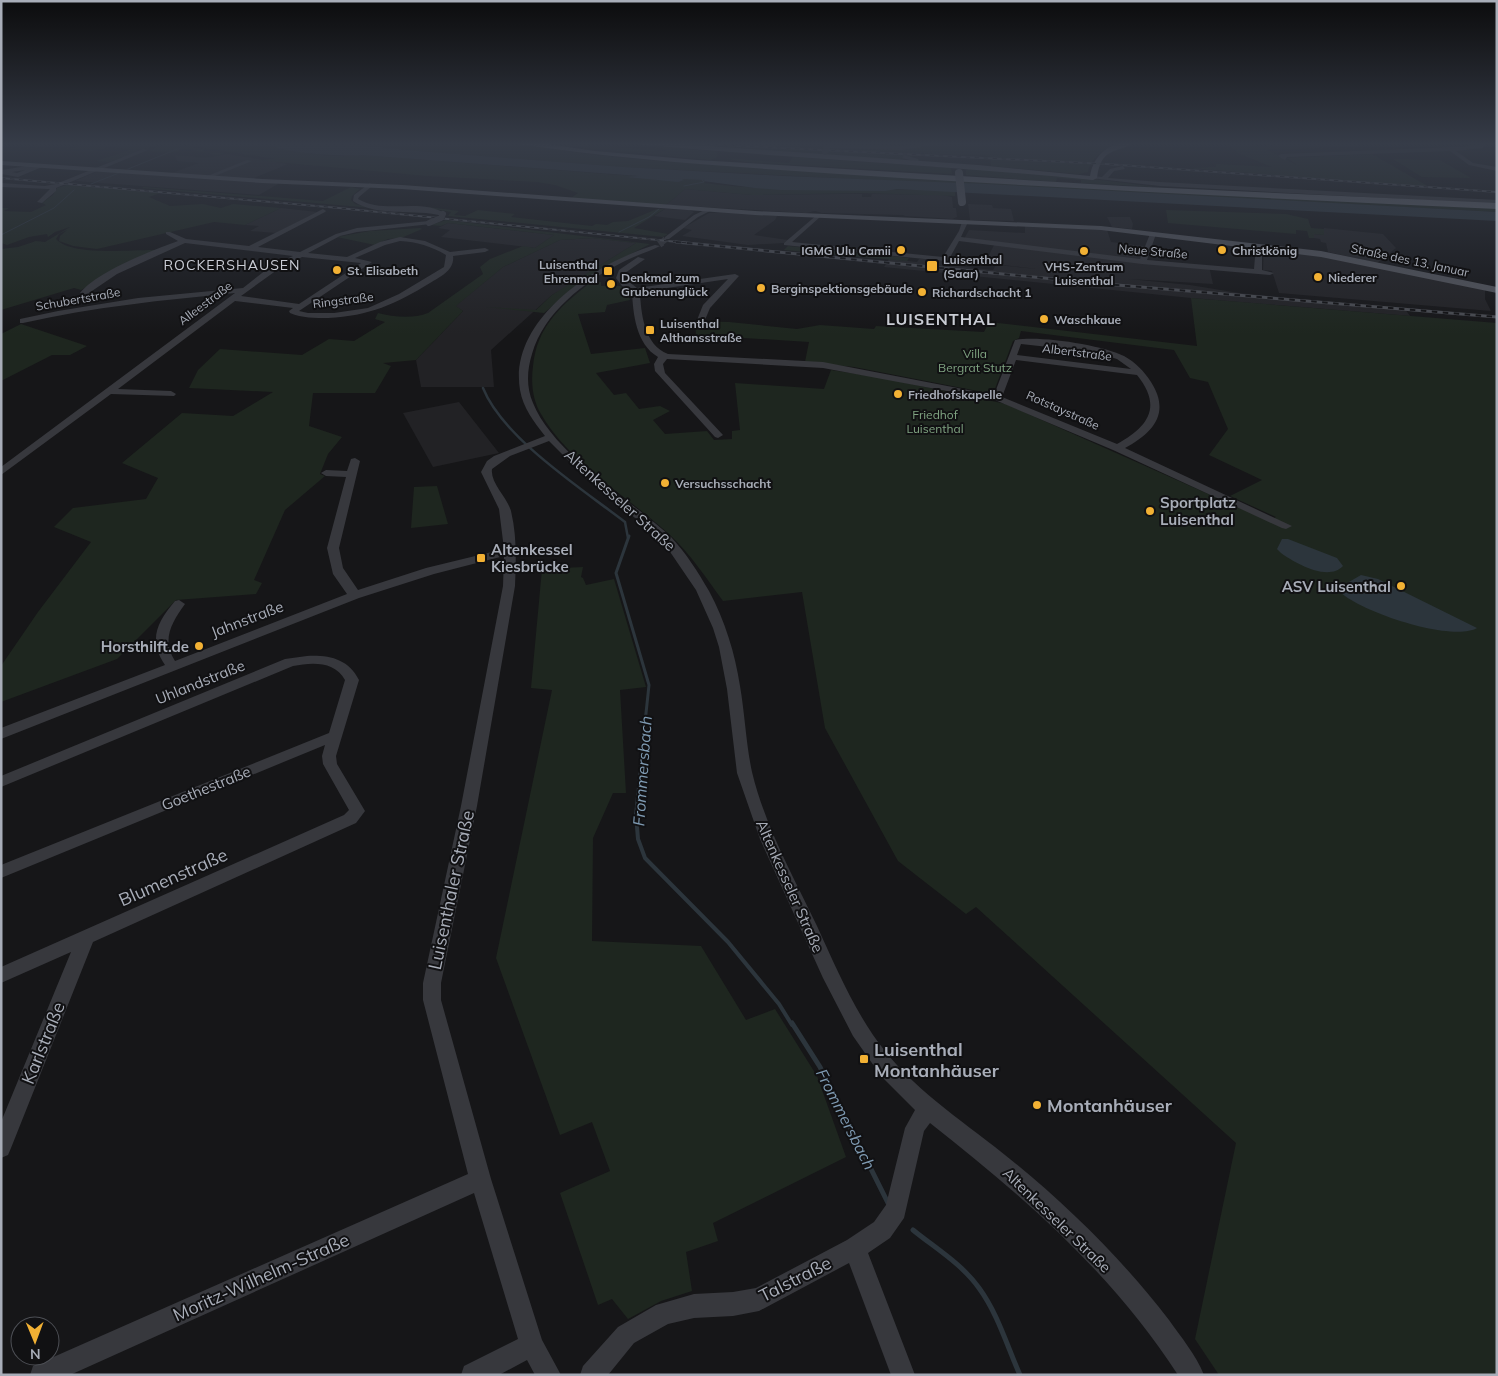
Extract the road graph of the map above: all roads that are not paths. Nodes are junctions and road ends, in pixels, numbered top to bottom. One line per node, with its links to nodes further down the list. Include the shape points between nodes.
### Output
1 (368, 206): 4 (street, Alleestraße)
2 (662, 206): 6 (main road, Straße des 13. Januar)
3 (963, 206): 7 (main road, bridge)
4 (377, 207): 17 (street, Alleestraße, bridge, via 430,210 443,214 429,224 348,232)
5 (323, 211): 15 (street)
6 (702, 212): 8 (main road, Straße des 13. Januar); 11 (street)
7 (964, 212): 8 (main road, Straße des 13. Januar); 10 (main road, Straße des 13. Januar); 13 (street, via 962,232)
8 (818, 216): 13 (street, via 786,244 945,259)
9 (168, 233): 12 (street)
10 (1152, 234): 14 (main road, Straße des 13. Januar); 22 (street)
11 (667, 238)
12 (184, 240): 15 (street); 29 (street, Schubertstraße, via 88,287 84,293 97,298)
13 (957, 240): 22 (street, Neue Straße)
14 (1259, 246): 23 (street); 27 (main road, Straße des 13. Januar, via 1330,256)
15 (251, 248): 17 (street)
16 (485, 250): 18 (street)
17 (300, 253): 20 (street); 25 (street, Alleestraße)
18 (449, 254): 20 (street, via 438,247 399,239); 30 (street, Ringstraße, via 449,265 445,269 378,308 324,316 294,313)
19 (646, 256): 21 (street, Altenkesseler Straße); 21 (street, Altenkesseler Straße, via 658,245); 26 (street, via 620,275 622,282)
20 (350, 258): 30 (street, via 368,262)
21 (626, 258): 40 (street, Altenkesseler Straße, via 567,297 546,316 532,340 524,377 525,395 532,413)
22 (1142, 262): 23 (street, Neue Straße)
23 (1258, 271): 24 (street, Neue Straße)
24 (1270, 272)
25 (244, 290): 28 (street, Alleestraße); 29 (street, Schubertstraße)
26 (636, 290): 31 (street, via 735,276 706,307); 33 (street, via 641,326 648,342 656,352)
27 (1497, 290)
28 (234, 298): 30 (street, Ringstraße); 36 (street, Alleestraße)
29 (138, 300): 32 (street, Schubertstraße)
30 (300, 306)
31 (701, 320)
32 (23, 321)
33 (665, 356): 38 (street, Rotstaystraße, via 823,365); 39 (street, via 657,365 661,374)
34 (1012, 356): 35 (street, Albertstraße); 35 (street, Albertstraße, via 1021,341 1081,348 1115,355); 38 (street, Albertstraße)
35 (1140, 373): 41 (street, Albertstraße, via 1156,398 1156,414 1145,430 1131,442)
36 (109, 391): 37 (street); 43 (street, Alleestraße)
37 (171, 394)
38 (997, 398): 41 (street, Rotstaystraße)
39 (718, 435)
40 (552, 437): 47 (street, Luisenthaler Straße, via 515,450 487,468 486,474 504,506); 57 (street, Altenkesseler Straße, via 666,538 702,588 712,607 730,666 740,751 748,784 775,859 848,1010 873,1052)
41 (1117, 448): 46 (street, Rotstaystraße)
42 (355, 461): 45 (street)
43 (1, 472)
44 (326, 473): 45 (street)
45 (351, 474): 48 (street, via 333,548 339,575)
46 (1286, 526)
47 (510, 551): 48 (street, Jahnstraße, via 430,571); 59 (street, Luisenthaler Straße, via 509,586 478,759 432,983 432,1000)
48 (355, 595): 50 (street, Jahnstraße)
49 (179, 604): 50 (street, via 168,617 162,637 162,649)
50 (172, 666): 51 (street, Jahnstraße)
51 (1, 734)
52 (334, 736): 53 (street, Uhlandstraße, via 352,680 350,673 336,664 318,659 302,660 290,662); 54 (street, Goethestraße); 55 (street, Blumenstraße, via 330,764 357,811 350,819)
53 (1, 782)
54 (1, 872)
55 (86, 937): 56 (street, Blumenstraße); 58 (street, Karlstraße)
56 (1, 975)
57 (928, 1108): 60 (street, Talstraße, via 915,1128 896,1210 882,1230); 67 (street, Altenkesseler Straße, via 998,1163 1074,1233 1152,1317)
58 (1, 1148)
59 (480, 1179): 61 (street, Luisenthaler Straße); 62 (street, Moritz-Wilhelm-Straße)
60 (855, 1248): 65 (street, Talstraße, via 759,1299 694,1306 664,1313 626,1335); 66 (street)
61 (532, 1345): 63 (street); 64 (street, Luisenthaler Straße)
62 (42, 1375)
63 (473, 1375)
64 (549, 1375)
65 (592, 1375)
66 (903, 1375)
67 (1192, 1375)

